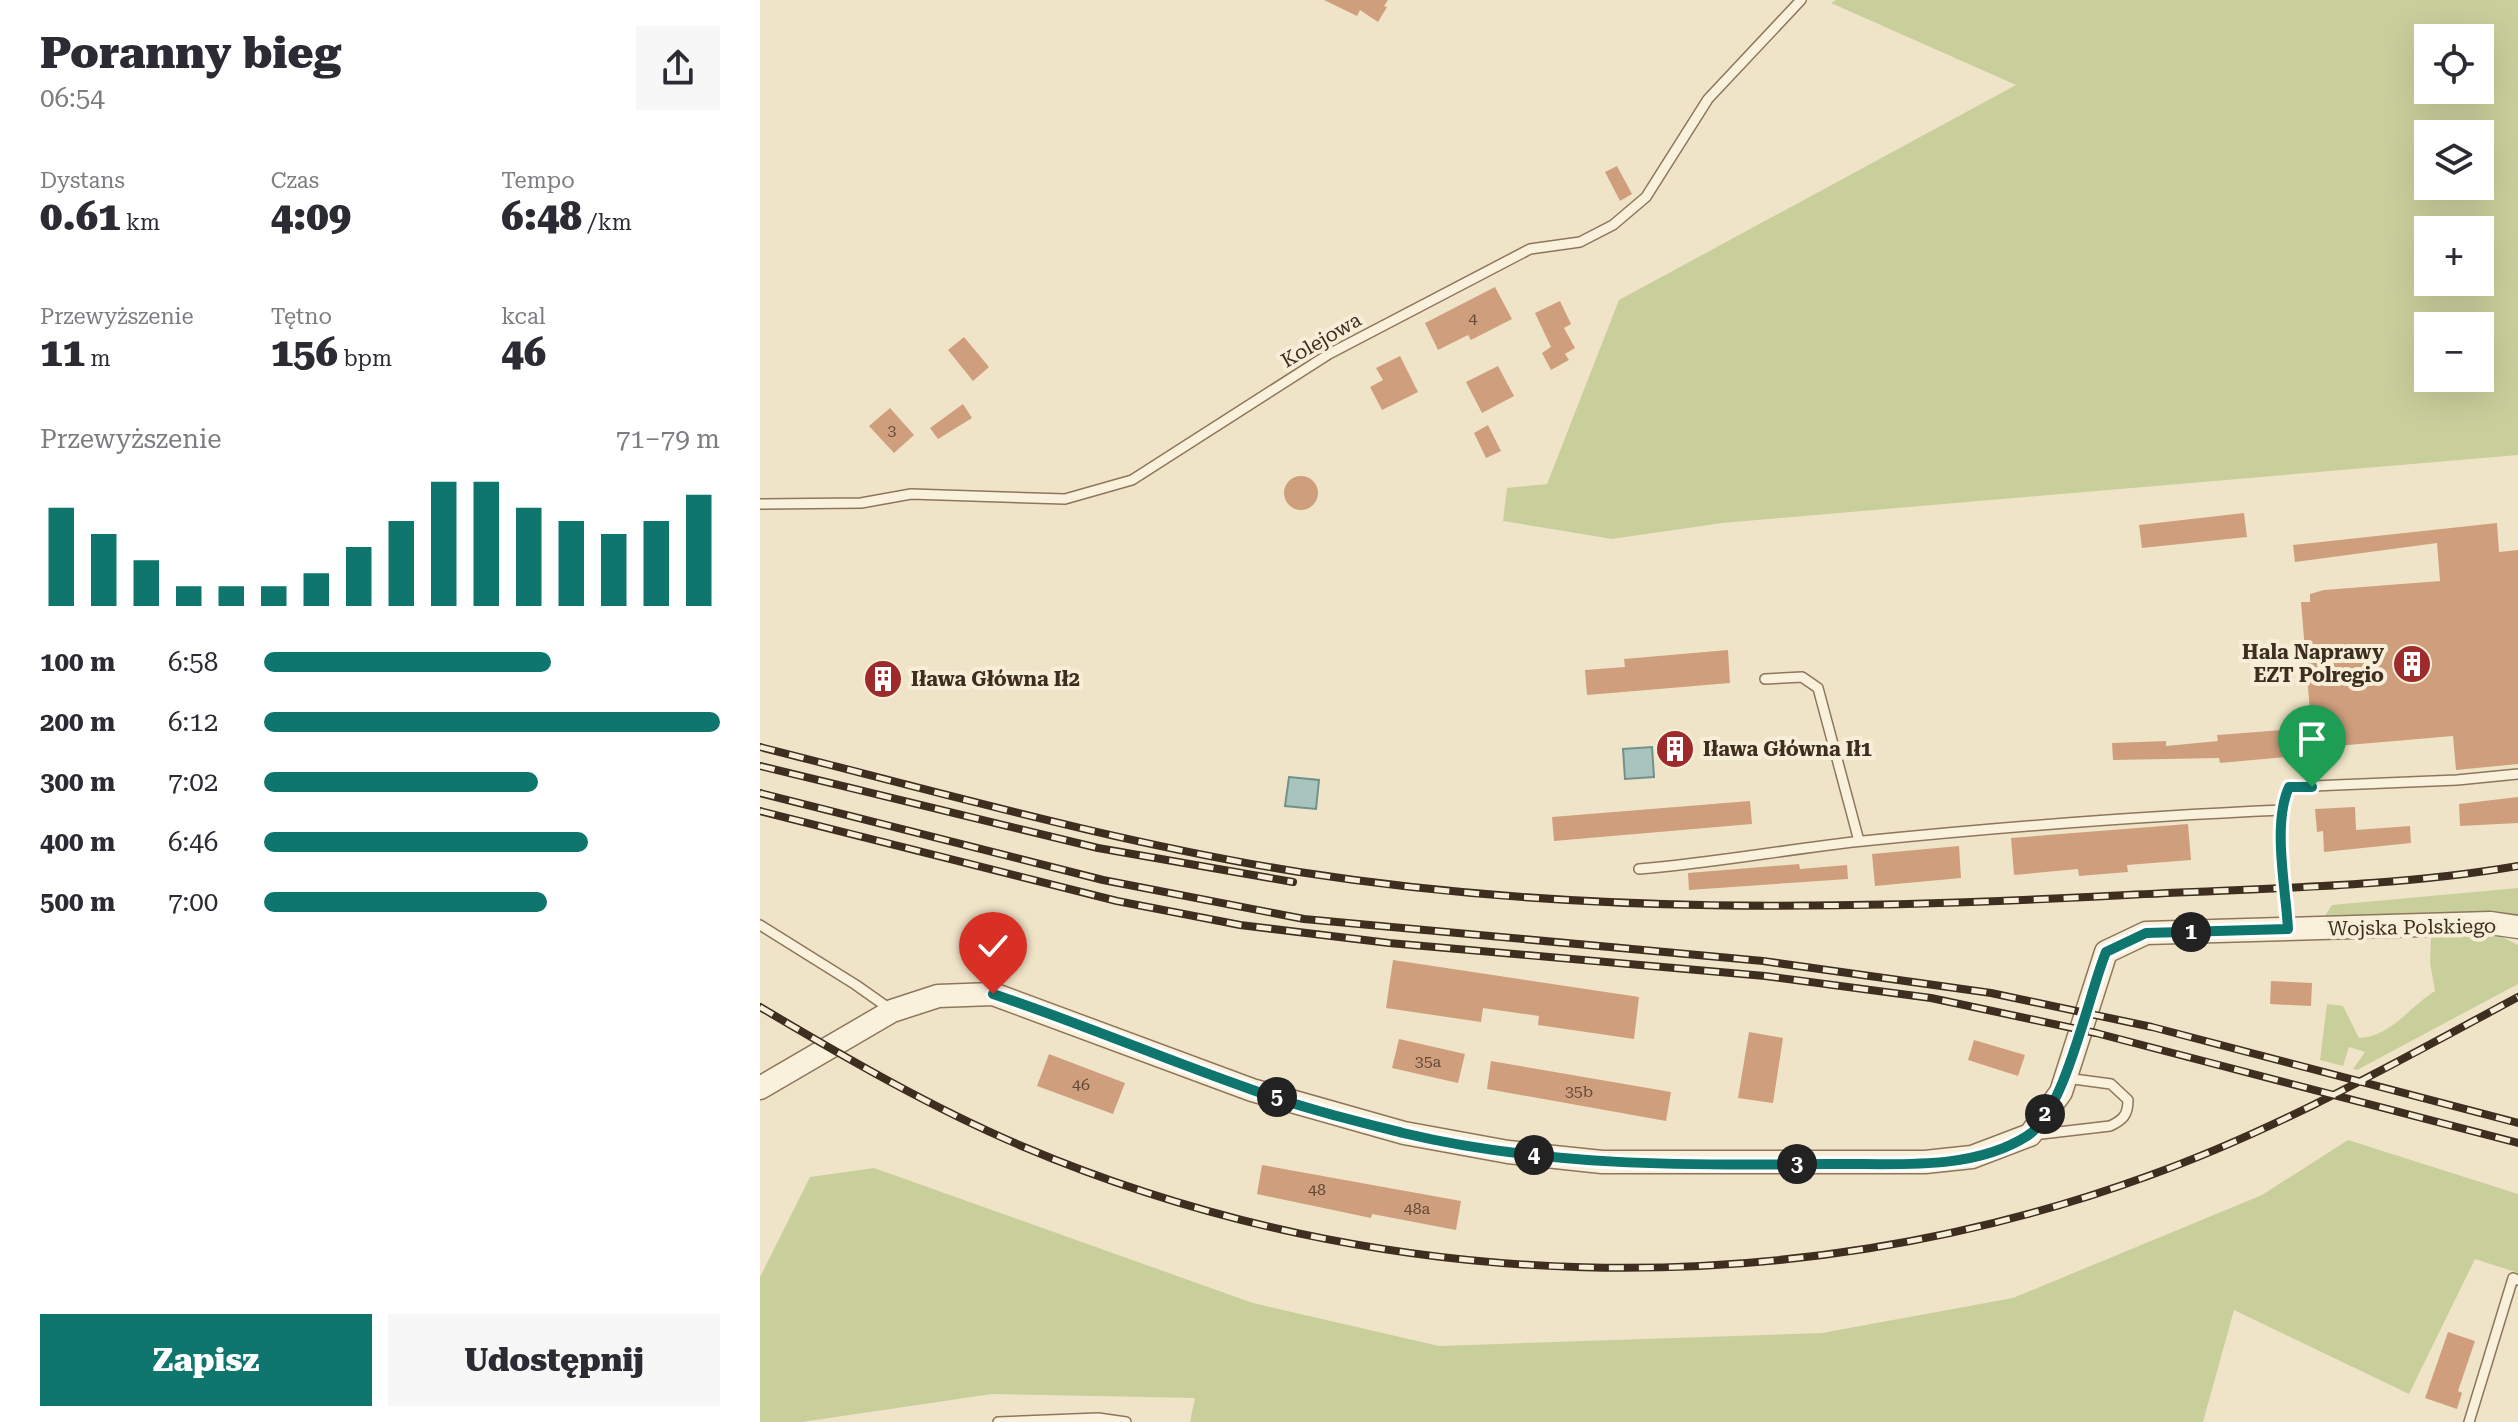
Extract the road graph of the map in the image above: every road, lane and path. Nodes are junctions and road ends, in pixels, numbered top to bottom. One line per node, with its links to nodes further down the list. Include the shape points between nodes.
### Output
1 (1801, 0): 2 (lane, Kolejowa, via 1708,99 1646,197 1613,225 1580,242 1530,249 1329,354 1132,480 1065,499 911,494 861,503)
2 (760, 504)
3 (1765, 679): 6 (lane, via 1802,677 1818,688)
4 (2518, 774): 5 (lane, via 2289,787)
5 (2283, 810): 6 (lane, via 2077,821); 10 (lane)
6 (1859, 841): 7 (lane)
7 (1639, 869)
8 (760, 925): 11 (lane)
9 (2518, 927): 10 (street, Wojska Polskiego, via 2482,923)
10 (2288, 929): 12 (street, Wojska Polskiego, via 2146,933 2106,952)
11 (892, 1011): 13 (street); 14 (street, via 938,996 993,994 1252,1090 1404,1133 1508,1152 1602,1162 1925,1162 1972,1157)
12 (2065, 1078): 14 (street, Wojska Polskiego); 14 (lane, via 2111,1084 2128,1100 2128,1111 2110,1126)
13 (760, 1088)
14 (2030, 1135)
15 (2518, 1280): 18 (lane, via 2513,1278)
16 (998, 1422): 17 (lane)
17 (1126, 1422)
18 (2469, 1422)

